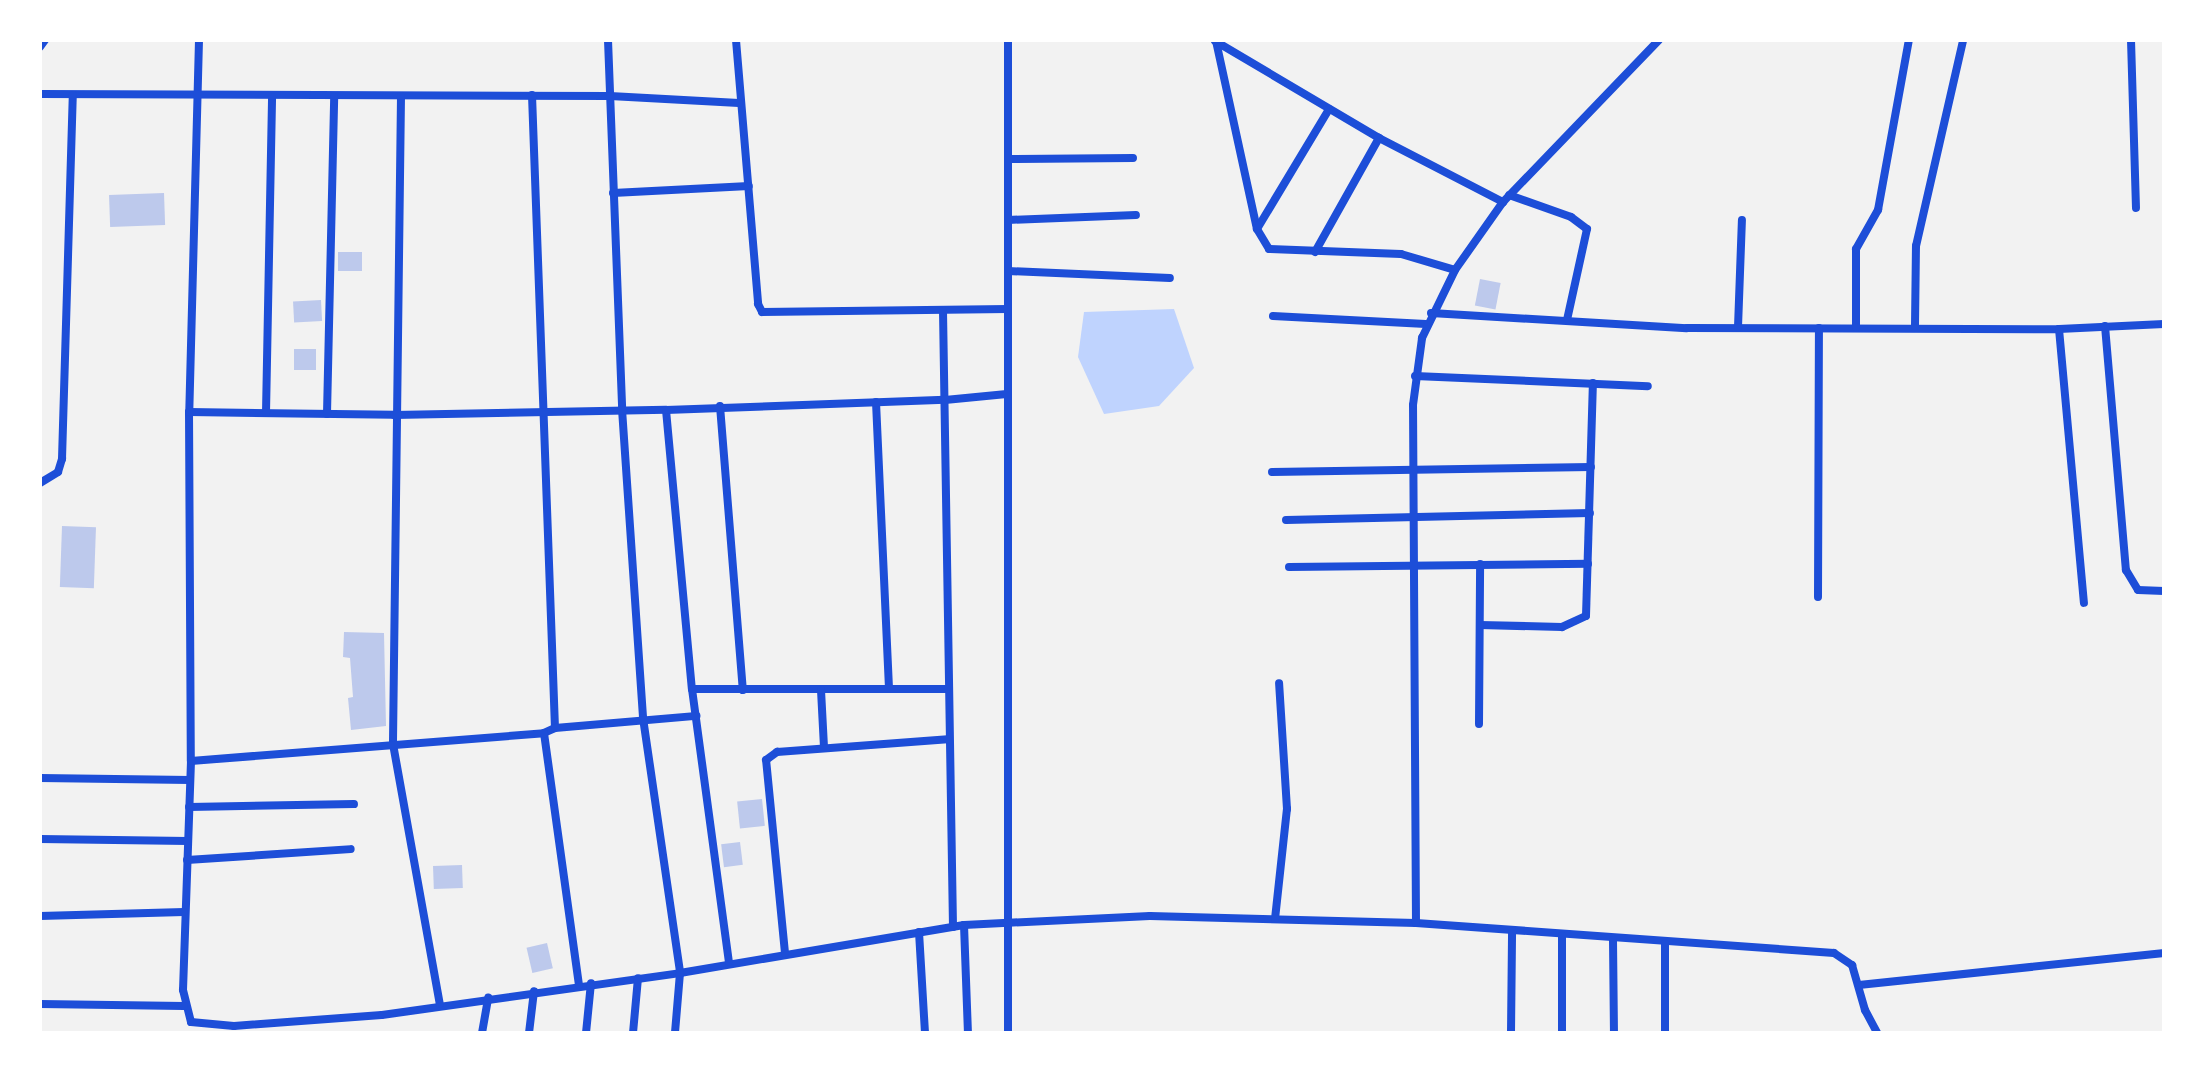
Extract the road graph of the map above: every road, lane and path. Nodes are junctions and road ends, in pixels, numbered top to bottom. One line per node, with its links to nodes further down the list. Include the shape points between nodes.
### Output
1 (45, 40): 11 (street)
2 (199, 40): 18 (street)
3 (608, 40): 16 (street)
4 (736, 40): 20 (street)
5 (1008, 40): 24 (street)
6 (1659, 40): 27 (street)
7 (1909, 40): 47 (street, via 1878,210 1856,250)
8 (1963, 40): 45 (street, via 1916,246)
9 (2131, 40): 28 (street)
10 (1215, 41): 21 (street); 32 (street)
11 (40, 48)
12 (40, 94): 13 (street)
13 (72, 95): 18 (street); 67 (street, via 62,459 58,472)
14 (401, 96): 15 (street); 17 (street); 63 (street)
15 (532, 96): 16 (street); 60 (street)
16 (610, 96): 20 (street); 26 (street)
17 (334, 97): 19 (street); 62 (street)
18 (201, 98): 19 (street); 59 (street)
19 (272, 98): 61 (street)
20 (740, 103): 25 (street)
21 (1329, 108): 22 (street); 32 (street)
22 (1379, 138): 27 (street); 33 (street)
23 (1133, 158): 24 (street)
24 (1008, 159): 30 (street)
25 (749, 186): 26 (street); 38 (street, via 758,304 766,314)
26 (613, 193): 57 (street)
27 (1506, 198): 34 (street); 41 (street, via 1571,217 1587,229)
28 (2136, 208)
29 (1136, 215): 30 (street)
30 (1008, 220): 35 (street)
31 (1742, 220): 44 (street)
32 (1257, 228): 33 (street, via 1277,253)
33 (1315, 252): 34 (street, via 1401,254)
34 (1455, 270): 39 (street)
35 (1008, 271): 36 (street); 37 (street)
36 (1170, 278)
37 (1008, 310): 38 (street); 53 (street)
38 (943, 311): 54 (street)
39 (1431, 313): 41 (street); 42 (street)
40 (1273, 316): 42 (street)
41 (1567, 320): 44 (street)
42 (1426, 324): 50 (street)
43 (2164, 324): 46 (street)
44 (1738, 326): 48 (street)
45 (1914, 326): 47 (street); 49 (street)
46 (2105, 326): 49 (street); 75 (street, via 2126,570 2138,590)
47 (1856, 327): 48 (street)
48 (1819, 328): 76 (street)
49 (2059, 329): 77 (street)
50 (1414, 376): 51 (street); 65 (street)
51 (1593, 383): 52 (street); 64 (street)
52 (1648, 386)
53 (1007, 394): 54 (street); 105 (street)
54 (944, 400): 55 (street); 81 (street)
55 (876, 402): 56 (street); 84 (street)
56 (720, 406): 58 (street); 82 (street)
57 (622, 409): 58 (street); 60 (street); 86 (street)
58 (666, 410): 80 (street)
59 (188, 412): 61 (street); 93 (street)
60 (542, 412): 63 (street); 88 (street)
61 (266, 413): 62 (street)
62 (327, 414): 63 (street)
63 (394, 415): 91 (street)
64 (1591, 467): 65 (street); 68 (street)
65 (1414, 468): 66 (street); 69 (street)
66 (1272, 472)
67 (40, 483)
68 (1590, 512): 69 (street); 72 (street)
69 (1415, 514): 70 (street); 73 (street)
70 (1286, 520)
71 (1480, 564): 72 (street); 73 (street); 78 (street)
72 (1588, 564): 78 (street, via 1583,620 1562,627)
73 (1416, 566): 74 (street); 106 (street)
74 (1288, 567)
75 (2164, 591)
76 (1818, 597)
77 (2084, 603)
78 (1480, 626): 87 (street)
79 (1279, 683): 104 (street, via 1287,809)
80 (692, 689): 82 (street); 85 (street)
81 (947, 689): 84 (street); 90 (street)
82 (743, 690): 83 (street)
83 (821, 690): 84 (street); 92 (street)
84 (890, 690)
85 (696, 716): 86 (street); 116 (street)
86 (643, 718): 88 (street); 117 (street)
87 (1479, 724)
88 (555, 728): 89 (street)
89 (544, 733): 91 (street); 120 (street)
90 (948, 739): 92 (street); 108 (street)
91 (393, 744): 93 (street); 125 (street)
92 (824, 747): 115 (street, via 777,752 764,765)
93 (190, 761): 95 (street)
94 (40, 778): 95 (street)
95 (190, 780): 97 (street)
96 (354, 804): 97 (street)
97 (190, 806): 99 (street)
98 (40, 839): 99 (street)
99 (188, 841): 101 (street)
100 (352, 849): 101 (street)
101 (187, 860): 102 (street)
102 (184, 912): 103 (street); 126 (street)
103 (40, 916)
104 (1276, 918): 105 (street); 106 (street)
105 (1008, 922): 107 (street); 136 (street)
106 (1416, 924): 109 (street)
107 (964, 925): 108 (street); 135 (street)
108 (952, 927): 110 (street)
109 (1512, 931): 111 (street); 137 (street)
110 (919, 932): 115 (street); 134 (street)
111 (1562, 936): 112 (street); 138 (street)
112 (1613, 940): 113 (street); 139 (street)
113 (1665, 944): 121 (street, via 1834,953 1852,966); 140 (street)
114 (2164, 952): 121 (street)
115 (784, 953): 116 (street)
116 (729, 962): 117 (street)
117 (680, 973): 118 (street); 133 (street)
118 (638, 978): 119 (street); 132 (street)
119 (592, 982): 120 (street); 131 (street)
120 (579, 985): 122 (street)
121 (1859, 985): 141 (street)
122 (534, 992): 123 (street); 130 (street)
123 (488, 998): 125 (street); 129 (street)
124 (40, 1004): 126 (street)
125 (440, 1004): 127 (street, via 234,1026)
126 (184, 1006): 127 (street)
127 (191, 1022): 128 (street)
128 (191, 1033)
129 (482, 1033)
130 (529, 1033)
131 (586, 1033)
132 (634, 1033)
133 (675, 1033)
134 (925, 1033)
135 (968, 1033)
136 (1008, 1033)
137 (1511, 1033)
138 (1562, 1033)
139 (1614, 1033)
140 (1666, 1033)
141 (1877, 1033)

